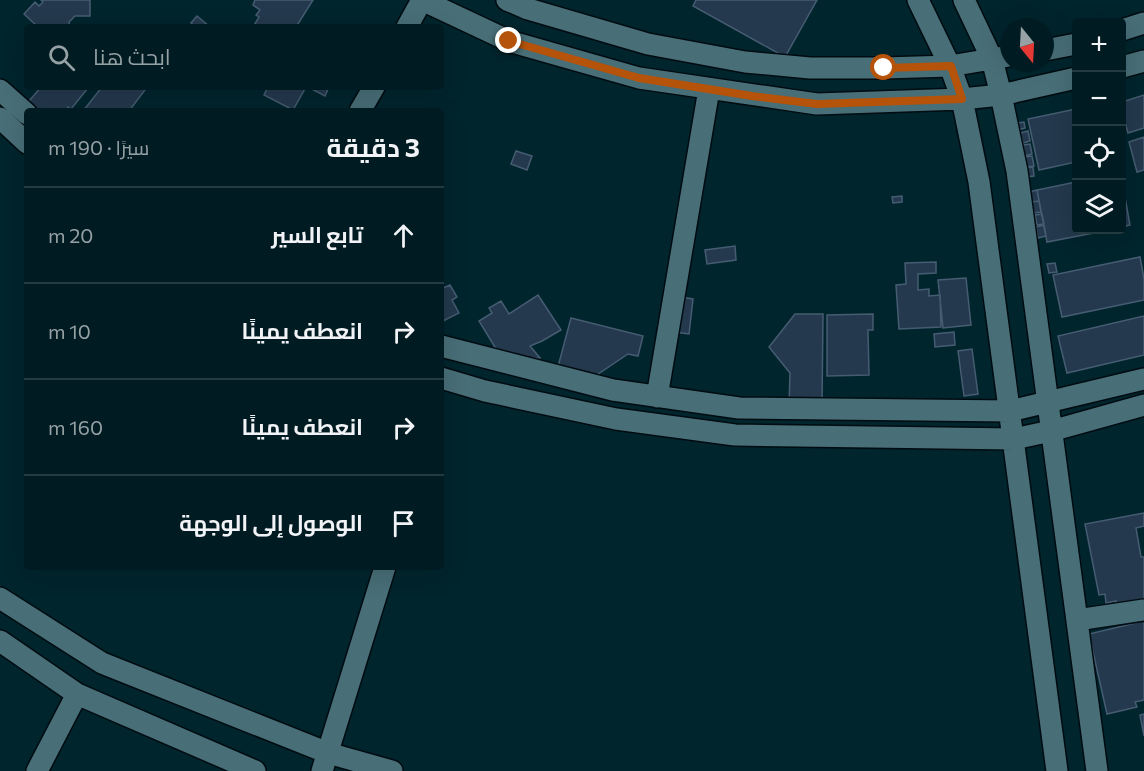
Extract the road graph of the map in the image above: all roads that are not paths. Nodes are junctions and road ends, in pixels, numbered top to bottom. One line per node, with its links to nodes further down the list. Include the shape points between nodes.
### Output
1 (422, 0): 5 (street); 16 (street, via 509,41 639,78)
2 (507, 0): 12 (street, via 648,44 745,62 810,68)
3 (918, 0): 12 (street)
4 (964, 0): 10 (street)
5 (409, 24)
6 (1144, 24): 7 (street)
7 (1126, 29)
8 (1072, 45): 9 (street)
9 (1054, 48)
10 (1000, 58): 12 (street)
11 (1144, 61): 13 (street)
12 (951, 66): 20 (street)
13 (1126, 66)
14 (1000, 72): 19 (street)
15 (1072, 79): 19 (street)
16 (709, 89): 20 (street, via 817,104); 27 (street)
17 (0, 90): 22 (street)
18 (372, 90): 21 (street)
19 (1001, 94): 20 (street); 28 (street, via 1017,171)
20 (962, 99): 30 (street, via 979,182)
21 (362, 108)
22 (11, 119): 23 (street)
23 (24, 138)
24 (444, 347): 27 (street, via 613,390)
25 (1144, 379): 28 (street)
26 (444, 381): 32 (street, via 616,419 735,435)
27 (657, 397): 30 (street, via 739,408)
28 (1048, 401): 30 (street); 31 (street)
29 (1144, 405): 31 (street)
30 (1010, 411): 32 (street)
31 (1051, 431): 32 (street); 36 (street)
32 (1014, 439): 43 (street)
33 (384, 570): 39 (street)
34 (0, 598): 39 (street, via 102,663)
35 (1144, 610): 36 (street)
36 (1077, 620): 44 (street)
37 (0, 641): 38 (street)
38 (77, 694): 40 (street); 41 (street)
39 (325, 762): 42 (street)
40 (37, 771)
41 (255, 771)
42 (392, 771)
43 (1057, 771)
44 (1097, 771)

